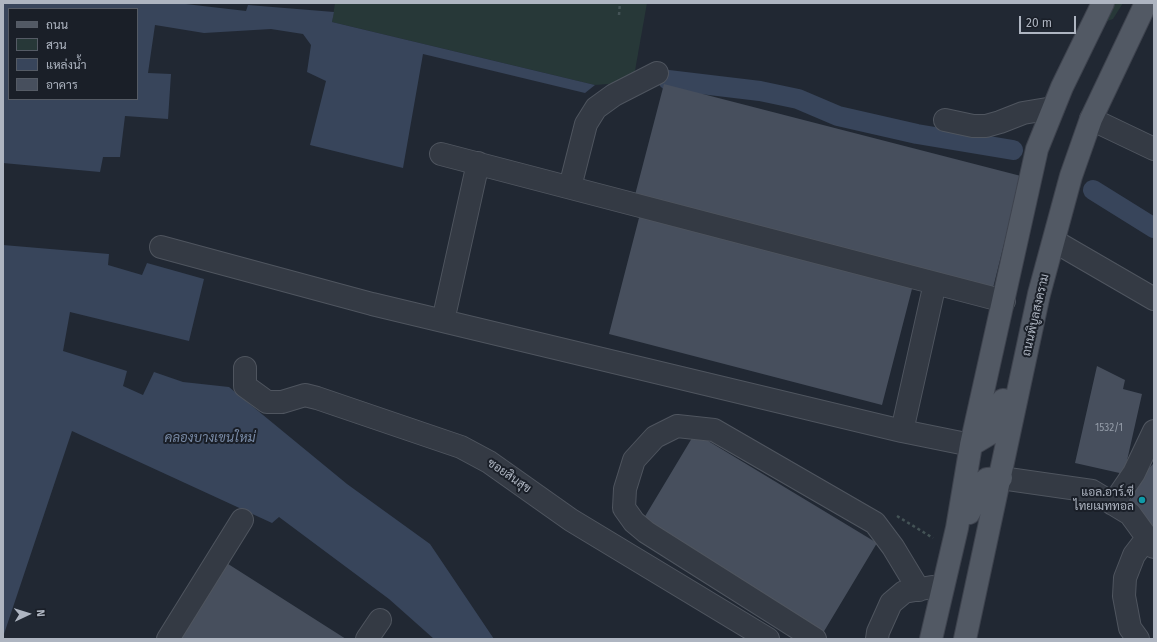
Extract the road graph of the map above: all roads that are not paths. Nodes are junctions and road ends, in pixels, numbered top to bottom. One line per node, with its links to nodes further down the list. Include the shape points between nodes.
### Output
1 (1103, 3): 4 (main road)
2 (1146, 3): 5 (main road, ถนนพิบูลสงคราม)
3 (657, 73): 10 (street, via 596,108 586,124)
4 (1053, 108): 6 (street, via 1023,113 986,126); 16 (main road, via 1037,149)
5 (1091, 119): 7 (street); 11 (main road, ถนนพิบูลสงคราม, via 1071,176)
6 (945, 120)
7 (1154, 149)
8 (441, 154): 9 (street)
9 (478, 163): 10 (street); 17 (street)
10 (570, 188): 13 (street)
11 (1054, 241): 14 (main road, ถนนพิบูลสงคราม); 15 (street)
12 (161, 247): 17 (street)
13 (935, 283): 16 (street); 19 (street)
14 (1039, 294): 21 (main road, via 1028,298 1025,305 997,426 991,433); 22 (main road, ถนนพิบูลสงคราม)
15 (1154, 299)
16 (1004, 301): 21 (main road)
17 (443, 321): 19 (street)
18 (245, 368): 32 (street, ซอยสินสุข, via 245,386 267,402 282,402 305,395 461,447 482,458 571,520)
19 (902, 430): 21 (street)
20 (1154, 431): 23 (street, via 1134,473)
21 (970, 445): 25 (main road)
22 (1001, 478): 23 (street, via 1092,491); 25 (main road, via 987,479 980,484 967,518); 36 (main road, ถนนพิบูลสงคราม)
23 (1113, 504): 26 (street, via 1130,514)
24 (242, 520): 30 (street)
25 (957, 528): 27 (main road)
26 (1151, 543): 37 (street, via 1134,555 1125,578 1124,596 1130,628)
27 (943, 585): 28 (street); 35 (main road)
28 (919, 590): 33 (street, via 875,523 714,430 677,426 655,437 634,460 625,489 624,508 634,522); 34 (street, via 904,592 891,603)
29 (380, 620): 31 (street)
30 (168, 639)
31 (367, 639)
32 (768, 639)
33 (815, 639)
34 (877, 639)
35 (931, 639)
36 (965, 639)
37 (1138, 639)

